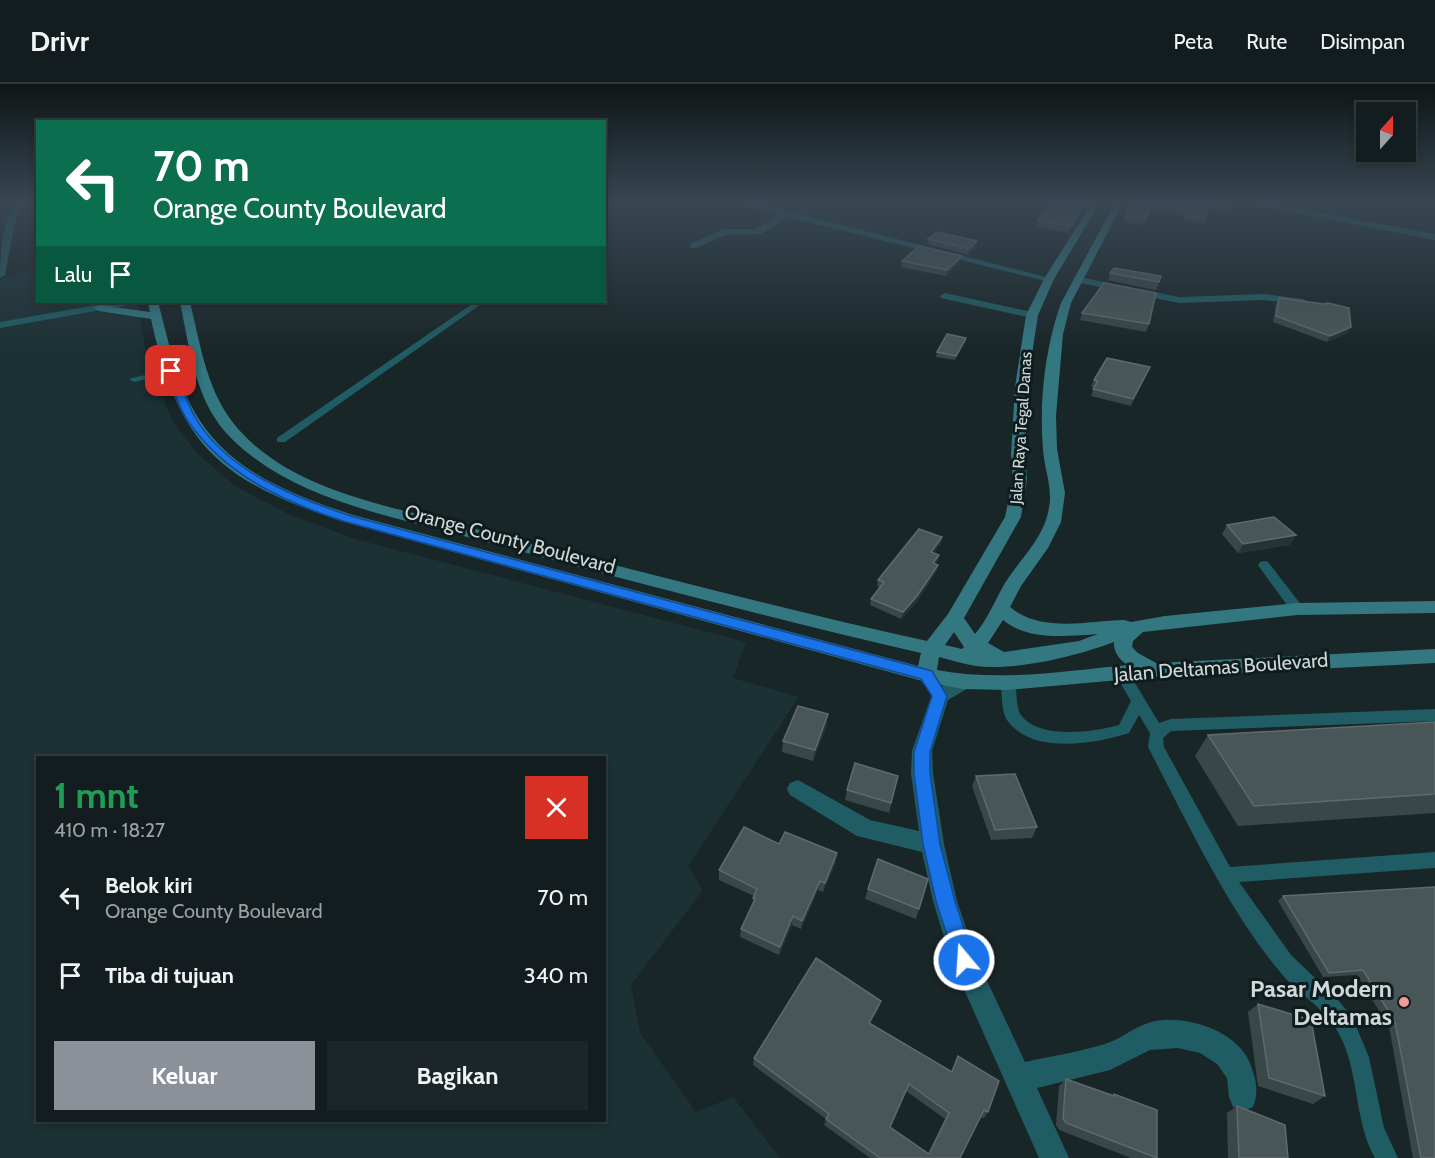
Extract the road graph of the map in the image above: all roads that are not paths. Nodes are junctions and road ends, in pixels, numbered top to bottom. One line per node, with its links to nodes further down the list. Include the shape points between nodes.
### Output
1 (937, 251): 6 (street)
2 (1066, 251): 6 (main road, Jalan Raya Tegal Danas)
3 (1093, 251): 7 (main road, Jalan Raya Tegal Danas)
4 (2, 263): 5 (street)
5 (0, 275)
6 (1049, 279): 9 (main road, Jalan Raya Tegal Danas)
7 (1079, 280): 9 (main road, Jalan Raya Tegal Danas); 14 (street, via 1179,300 1264,297)
8 (945, 296): 17 (street)
9 (1053, 300): 17 (main road, Jalan Raya Tegal Danas); 25 (main road, Jalan Raya Tegal Danas, via 1060,320 1049,433 1057,510 1047,536)
10 (77, 303): 18 (street)
11 (124, 303): 15 (street)
12 (185, 303): 20 (main road, Orange County Boulevard)
13 (479, 303): 23 (lane)
14 (1311, 303)
15 (99, 308): 16 (main road); 19 (street)
16 (154, 309): 21 (main road, Orange County Boulevard)
17 (1032, 315): 28 (main road, Jalan Raya Tegal Danas, via 1018,426 1017,502 1013,517)
18 (0, 318)
19 (0, 325)
20 (199, 364): 21 (lane); 30 (main road, Orange County Boulevard, via 216,409 243,443 275,468 314,488 370,507)
21 (171, 371): 22 (lane); 36 (main road, Orange County Boulevard, via 191,419 219,452 264,485 308,505)
22 (134, 379)
23 (281, 440)
24 (1264, 565): 27 (lane)
25 (1001, 608): 29 (main road, via 1008,617 1033,627); 31 (main road, Jalan Raya Tegal Danas)
26 (1435, 608): 27 (main road, Jalan Deltamas Boulevard)
27 (1297, 609): 29 (main road, Jalan Deltamas Boulevard)
28 (955, 618): 30 (main road, Jalan Raya Tegal Danas); 31 (main road, via 971,643)
29 (1138, 626): 33 (main road, Jalan Deltamas Boulevard, via 1081,647); 34 (main road, via 1124,639 1123,648 1131,658)
30 (931, 650): 31 (main road, Orange County Boulevard); 36 (main road)
31 (973, 654): 33 (main road); 38 (main road, Jalan Raya Tegal Danas)
32 (1435, 656): 34 (main road, Jalan Deltamas Boulevard)
33 (1002, 659): 37 (main road)
34 (1153, 670): 35 (main road, Jalan Deltamas Boulevard)
35 (1121, 672): 37 (main road, Jalan Deltamas Boulevard); 41 (lane)
36 (926, 675): 38 (main road, Orange County Boulevard); 40 (street)
37 (1052, 679): 39 (main road, Jalan Deltamas Boulevard)
38 (963, 682): 39 (main road, Jalan Deltamas Boulevard); 40 (street)
39 (1008, 683): 41 (lane, Jalan Deltamas Boulevard, via 1013,716 1024,727 1055,739 1104,735 1124,729)
40 (940, 696): 45 (street, via 922,752)
41 (1138, 701): 43 (lane)
42 (1435, 715): 43 (lane, via 1171,725)
43 (1157, 732): 47 (lane, via 1156,747)
44 (798, 789): 45 (street, via 866,829)
45 (932, 844): 48 (street, via 964,960)
46 (1435, 860): 47 (lane)
47 (1225, 874): 51 (lane, via 1285,964 1344,1023 1365,1078 1374,1131)
48 (1019, 1078): 49 (street, via 1077,1066 1112,1055 1152,1035 1168,1033 1206,1042 1231,1058 1240,1074); 50 (street)
49 (1243, 1097)
50 (1050, 1156)
51 (1387, 1158)

